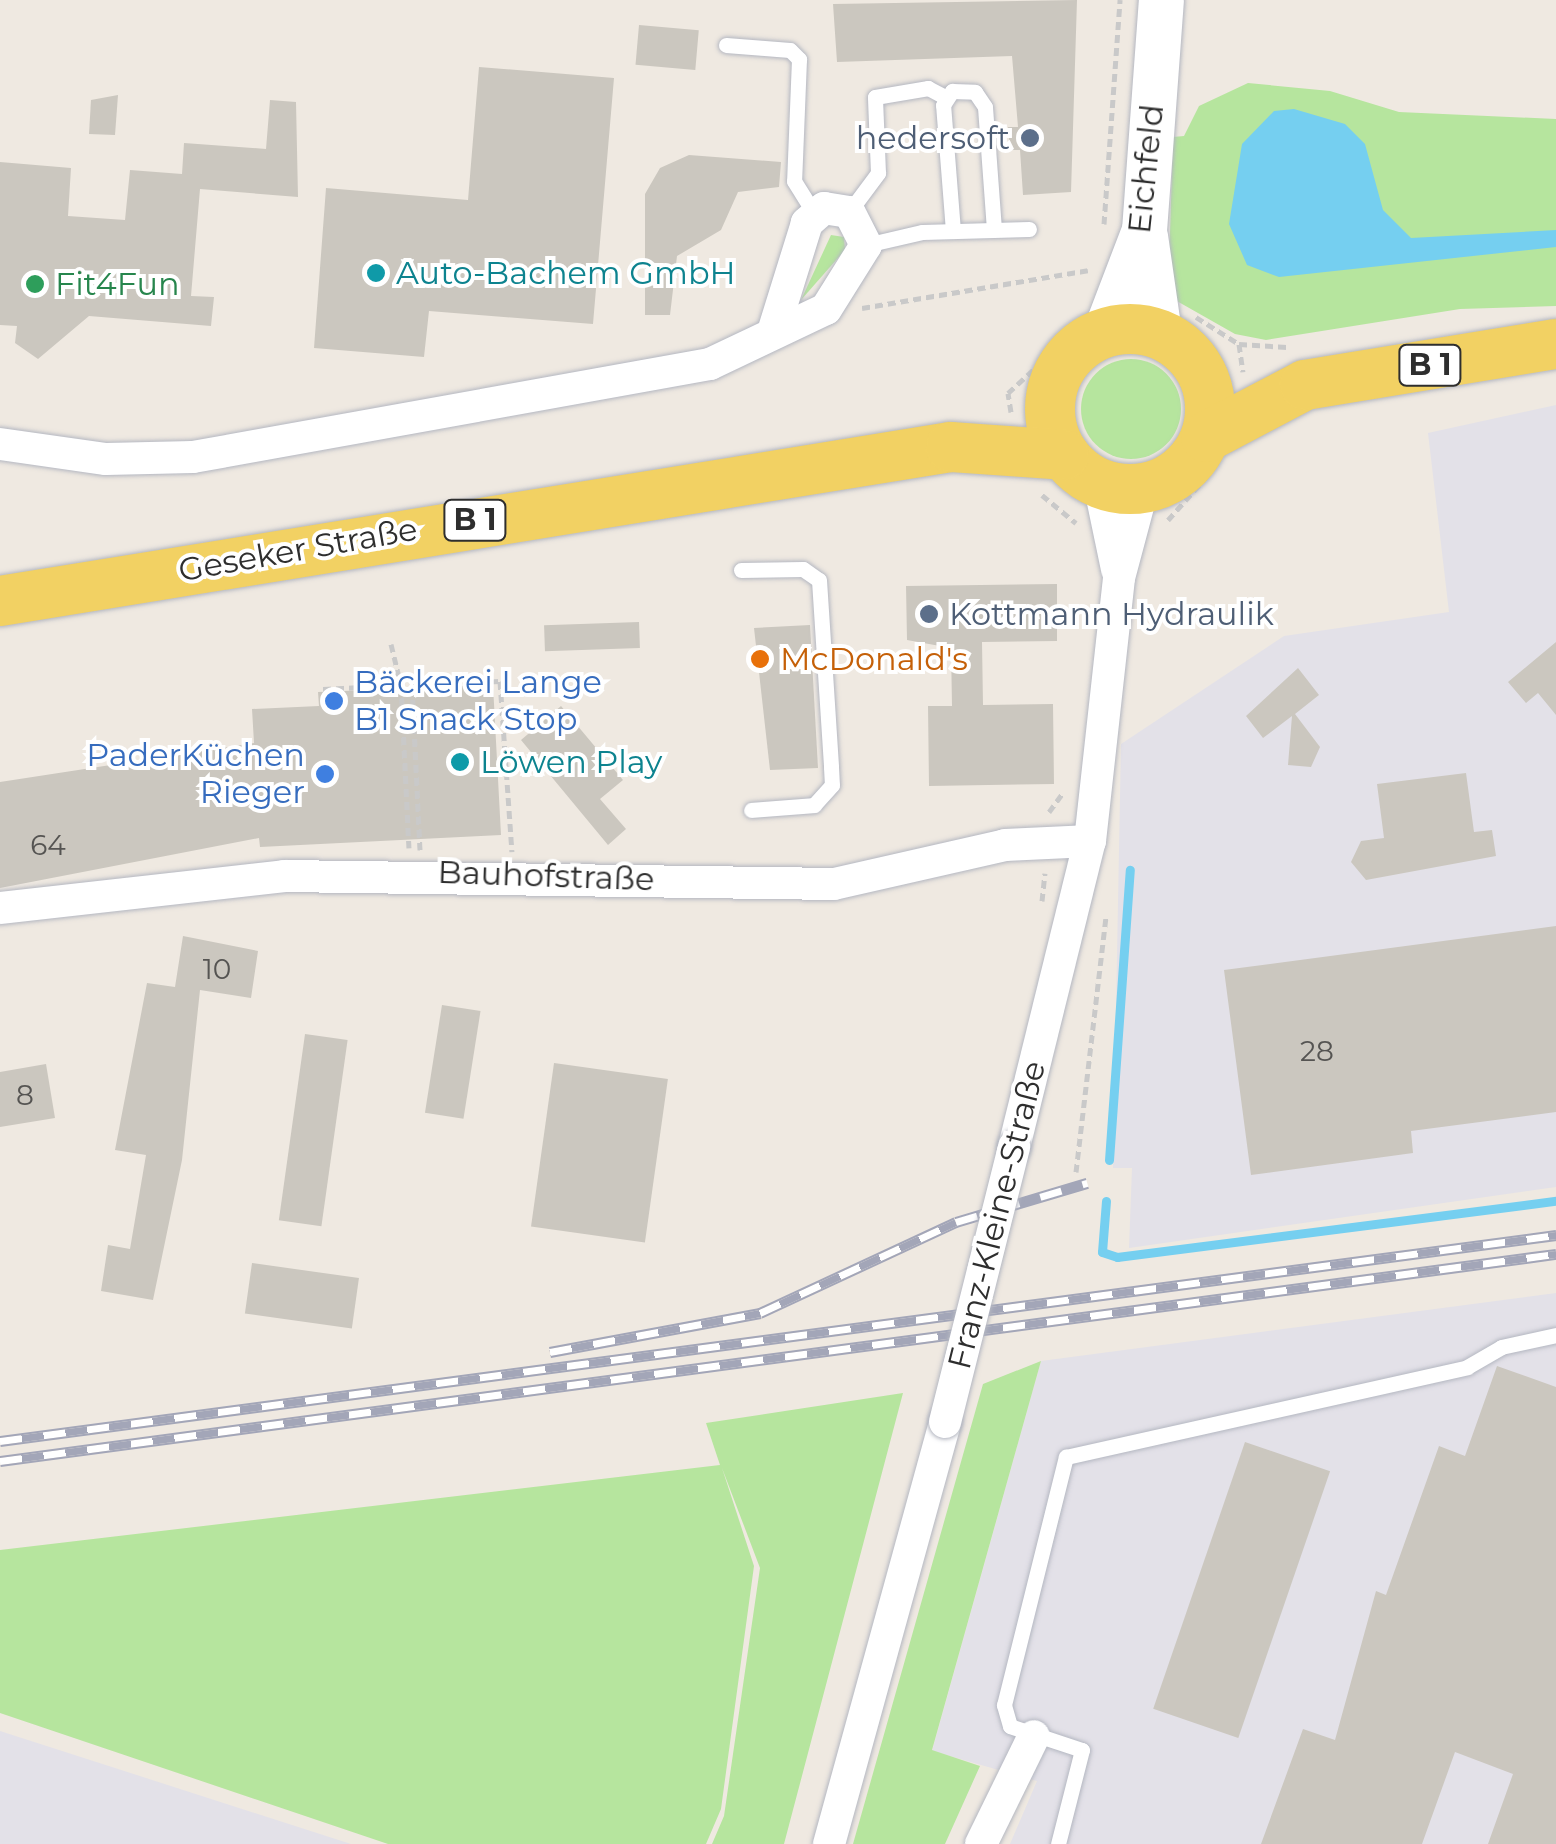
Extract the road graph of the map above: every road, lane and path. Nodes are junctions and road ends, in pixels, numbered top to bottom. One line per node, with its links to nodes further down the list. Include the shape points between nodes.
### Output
1 (1120, 0): 8 (path)
2 (1161, 0): 8 (main road, Eichfeld)
3 (726, 45): 6 (lane, via 799,59 794,181)
4 (945, 97): 5 (lane, via 928,88 875,97 878,173); 9 (lane, via 982,97); 10 (lane)
5 (850, 212): 6 (street); 11 (street)
6 (814, 213): 15 (street, via 790,257)
7 (1030, 228): 9 (lane)
8 (1124, 229): 14 (main road); 16 (main road, Eichfeld)
9 (994, 230): 10 (lane)
10 (953, 231): 11 (lane)
11 (866, 245): 13 (street)
12 (1100, 269): 13 (path)
13 (826, 309): 15 (street)
14 (1157, 319): 16 (main road); 18 (main road); 18 (path, via 1182,309 1239,344)
15 (774, 329): 22 (street, via 710,364 193,457 106,458)
16 (1105, 332): 20 (main road, via 1061,367)
17 (1556, 344): 19 (main road, B 1)
18 (1221, 371): 19 (main road, B 1); 21 (main road)
19 (1304, 386): 21 (main road, B 1)
20 (1050, 398): 23 (main road, Geseker Straße / B 1); 24 (main road)
21 (1206, 437): 24 (main road, B 1, via 1185,468)
22 (0, 444)
23 (951, 447): 24 (main road, Geseker Straße / B 1); 26 (main road, Geseker Straße / B 1)
24 (1102, 475): 31 (street, Franz-Kleine-Straße, via 1119,578)
25 (741, 570): 30 (lane, via 803,570 819,580 832,785 814,805)
26 (0, 601)
27 (391, 644): 28 (path)
28 (402, 685): 29 (path); 32 (path, via 410,851)
29 (323, 689)
30 (750, 810)
31 (1090, 841): 33 (street, Bauhofstraße, via 1006,845 834,884); 39 (street, Franz-Kleine-Straße, bridge, via 945,1422)
32 (421, 862): 33 (street, Bauhofstraße); 33 (path, via 412,685 500,681); 35 (street, Bauhofstraße)
33 (514, 875)
34 (1108, 895): 36 (path)
35 (0, 908)
36 (1076, 1172)
37 (1556, 1335): 38 (lane, via 1501,1347 1467,1367 1066,1457 1004,1705 1010,1726)
38 (1034, 1736): 40 (street); 41 (lane, via 1082,1750)
39 (829, 1844)
40 (980, 1844)
41 (1058, 1844)

